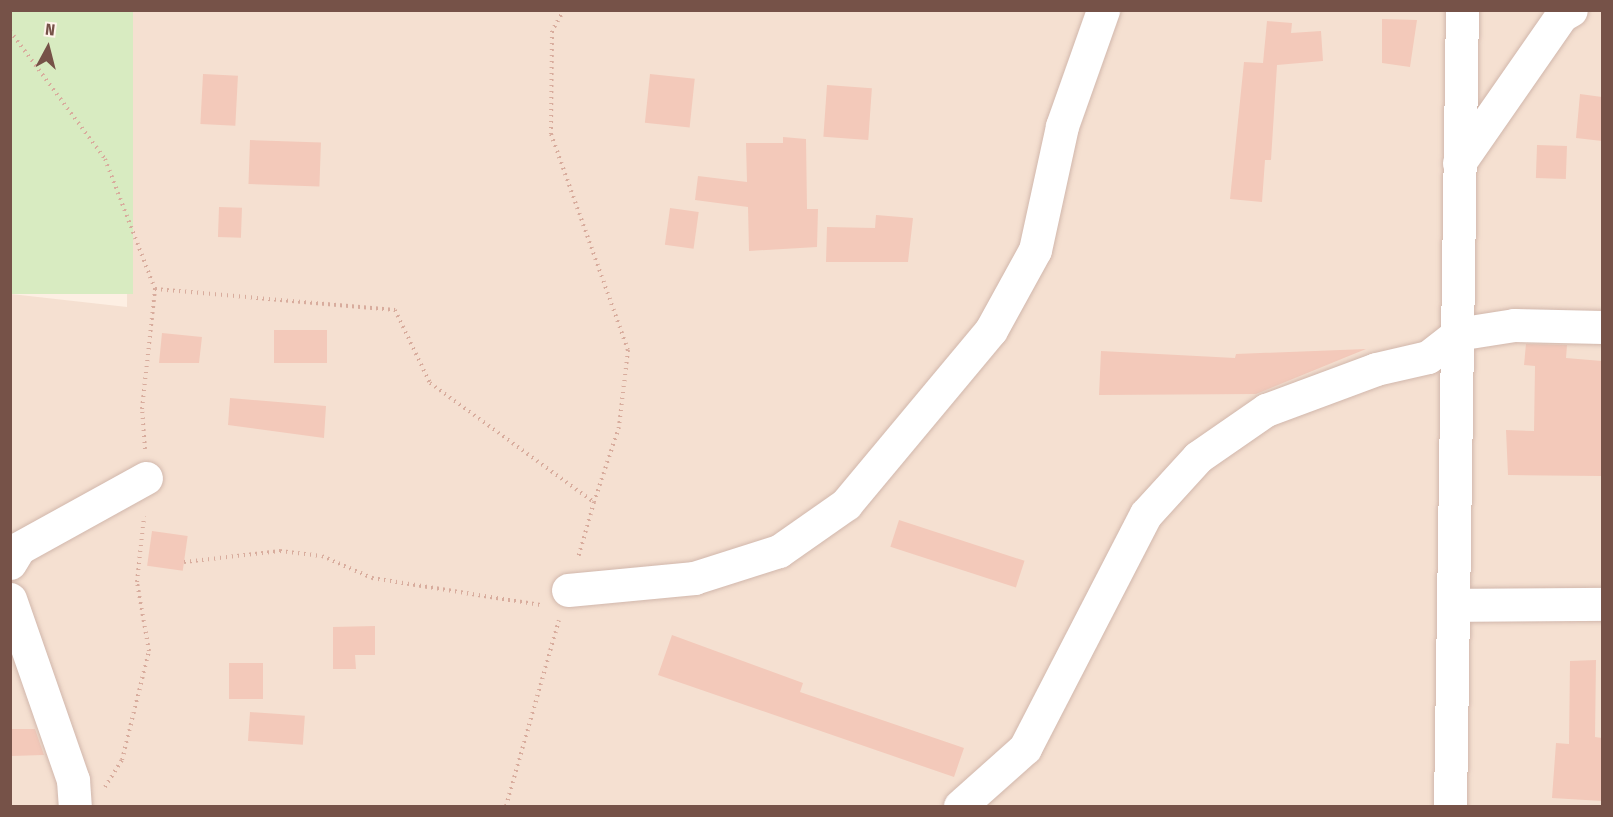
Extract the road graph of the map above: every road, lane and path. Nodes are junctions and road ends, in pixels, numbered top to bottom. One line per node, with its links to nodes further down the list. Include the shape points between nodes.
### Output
1 (564, 10): 11 (path, via 552,31 552,134 628,350 619,428)
2 (1103, 10): 15 (street, via 1062,126 1035,250 991,330 846,504 779,551 694,578)
3 (1462, 10): 6 (street)
4 (1571, 10): 6 (street, via 1562,15)
5 (10, 32): 7 (path, via 105,159)
6 (1459, 163): 9 (street)
7 (155, 289): 10 (path, via 142,409); 11 (path, via 395,310 430,383)
8 (1602, 327): 9 (street, via 1514,325)
9 (1457, 334): 17 (street); 20 (street, via 1428,357 1376,369 1266,410 1198,457 1146,514 1025,748)
10 (146, 478): 13 (street, via 19,548); 18 (path, via 137,582 149,651 122,760)
11 (594, 502): 15 (path)
12 (184, 562): 15 (path, via 280,551 322,556 372,578)
13 (10, 564)
14 (10, 599): 18 (street, via 74,780)
15 (565, 600): 19 (path)
16 (1602, 604): 17 (street)
17 (1453, 605): 21 (street)
18 (87, 801)
19 (506, 807)
20 (960, 807)
21 (1450, 807)

